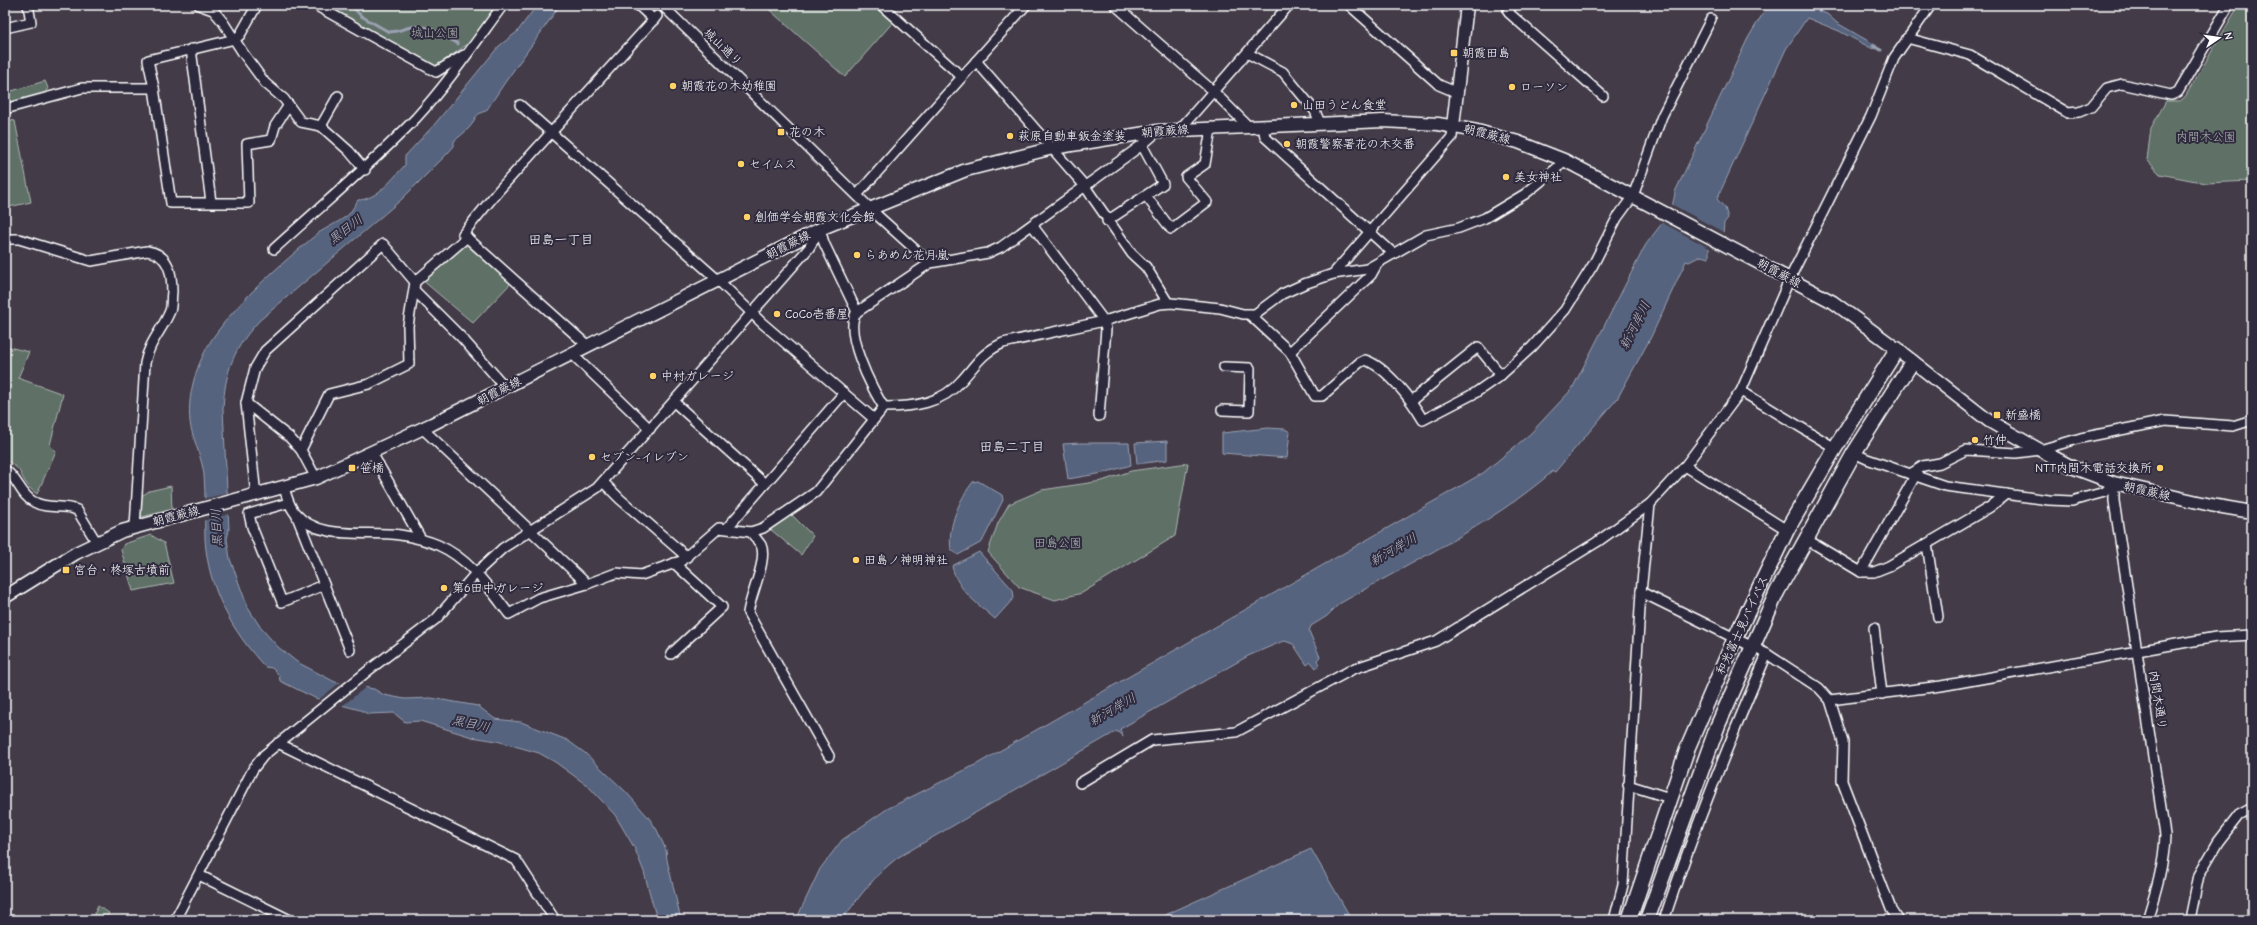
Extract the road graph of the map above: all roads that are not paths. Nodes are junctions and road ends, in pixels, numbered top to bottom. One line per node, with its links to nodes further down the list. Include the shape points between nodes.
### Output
1 (28, 5): 18 (street, via 31,22)
2 (199, 5): 20 (street, via 213,10)
3 (257, 5): 20 (street, via 240,35)
4 (315, 5): 23 (street, via 436,72)
5 (503, 5): 23 (street)
6 (638, 5): 42 (street, via 655,18)
7 (662, 5): 48 (street, 城山通り)
8 (881, 5): 25 (street)
9 (1026, 5): 24 (street)
10 (1115, 5): 27 (street)
11 (1289, 5): 22 (street)
12 (1349, 5): 28 (street, via 1439,85)
13 (1467, 5): 28 (main road)
14 (1512, 5): 30 (street, via 1508,13)
15 (1931, 5): 19 (street)
16 (2229, 5): 19 (street, via 2178,92 2171,95 2122,84 2107,88 2091,107 2079,112 2068,113 1970,56)
17 (1711, 19): 50 (street, via 1662,116)
18 (5, 28)
19 (1907, 38): 64 (street, via 1894,58 1871,116)
20 (235, 39): 21 (street); 31 (street, via 265,83)
21 (191, 48): 26 (street, via 148,60); 51 (street)
22 (1247, 53): 27 (street); 34 (street, via 1283,72 1315,111)
23 (466, 54): 46 (street, via 422,111)
24 (976, 61): 25 (street); 44 (street)
25 (961, 76): 48 (street)
26 (154, 88): 33 (street, via 82,88); 51 (street, via 171,202)
27 (1214, 92): 36 (street); 40 (street)
28 (1458, 93): 38 (main road)
29 (338, 96): 35 (street)
30 (1603, 96)
31 (289, 104): 35 (street, via 301,122); 51 (street, via 275,126 271,140 247,144 250,203)
32 (520, 105): 42 (street)
33 (5, 109)
34 (1320, 123): 37 (main road, 朝霞蕨線); 38 (main road, 朝霞蕨線, via 1400,121)
35 (321, 126): 46 (street, via 349,151)
36 (1248, 126): 37 (main road, 朝霞蕨線); 39 (main road, 朝霞蕨線)
37 (1263, 126): 56 (street, via 1265,137)
38 (1453, 126): 45 (main road, 朝霞蕨線, via 1518,142); 56 (street, via 1452,137)
39 (1209, 128): 40 (main road, 朝霞蕨線); 49 (street, via 1205,164 1186,177 1207,202 1172,229)
40 (1180, 129): 41 (main road, 朝霞蕨線)
41 (1158, 131): 43 (street); 44 (main road, 朝霞蕨線)
42 (552, 133): 57 (street, via 499,190 463,234); 65 (street)
43 (1142, 145): 47 (street); 49 (street, via 1163,184)
44 (1053, 148): 47 (street); 52 (main road, 朝霞蕨線, via 966,170)
45 (1564, 160): 50 (main road, 朝霞蕨線); 60 (street, via 1536,185 1501,210 1466,226 1426,234)
46 (365, 170): 59 (street)
47 (1084, 185): 53 (street); 54 (street)
48 (857, 195): 52 (street, 城山通り)
49 (1146, 196): 53 (street)
50 (1637, 198): 64 (main road, 朝霞蕨線); 78 (street, via 1617,218 1590,270 1565,310 1532,347)
51 (211, 202)
52 (870, 207): 55 (main road, 朝霞蕨線); 61 (street, 城山通り)
53 (1107, 221): 67 (street, via 1132,254 1146,267)
54 (1032, 225): 61 (street, via 988,253); 71 (street)
55 (820, 229): 65 (main road, 朝霞蕨線); 68 (street, via 824,243); 69 (street, via 809,248)
56 (1370, 231): 60 (street); 63 (street)
57 (467, 237): 66 (street); 72 (street)
58 (5, 239): 111 (street, via 19,239 91,262 147,251 156,252 166,261 172,277 171,310 148,349 145,363)
59 (274, 249)
60 (1394, 254): 62 (street)
61 (930, 263): 68 (street)
62 (1376, 266): 63 (street); 74 (street, via 1371,275)
63 (1333, 274): 70 (street, via 1282,294 1259,312)
64 (1785, 276): 73 (main road, 朝霞蕨線, via 1839,306); 80 (street)
65 (718, 280): 69 (street); 72 (main road, 朝霞蕨線)
66 (414, 286): 79 (street); 84 (street, via 383,244 265,350 255,368); 93 (street, via 408,326 409,364 369,384 330,394)
67 (1168, 303): 70 (street, via 1220,308); 71 (street)
68 (857, 312): 85 (street, via 852,324 857,349 865,372)
69 (752, 313): 81 (street); 83 (street)
70 (1250, 315): 74 (street)
71 (1104, 321): 85 (street, via 1003,343 979,358 961,381 934,400 913,407); 87 (street, via 1106,328)
72 (588, 346): 75 (main road, 朝霞蕨線)
73 (1897, 349): 76 (main road, 朝霞蕨線); 92 (highway, 和光富士見バイパス)
74 (1290, 352): 82 (street, via 1315,396 1322,396 1365,360 1373,364)
75 (572, 354): 79 (main road, 朝霞蕨線); 91 (street)
76 (1912, 362): 94 (main road, 朝霞蕨線, via 1988,421); 96 (highway, 和光富士見バイパス)
77 (1224, 367): 86 (street, via 1250,368 1249,411)
78 (1501, 375): 82 (street, via 1475,393 1423,420); 82 (street, via 1478,347)
79 (506, 388): 90 (main road, 朝霞蕨線)
80 (1741, 391): 92 (street); 97 (street)
81 (844, 393): 88 (street); 103 (street)
82 (1412, 400)
83 (674, 402): 91 (street); 103 (street)
84 (246, 403): 93 (street, via 289,437); 106 (street)
85 (884, 408): 88 (street)
86 (1222, 410)
87 (1099, 416)
88 (874, 419): 115 (street, via 816,492 763,528)
89 (2252, 420): 94 (street, via 2233,426 2154,422)
90 (423, 429): 95 (main road, 朝霞蕨線); 114 (street)
91 (650, 429): 101 (street)
92 (1835, 448): 113 (highway, 和光富士見バイパス)
93 (301, 450): 100 (street)
94 (2040, 450): 99 (street, via 2016,454 1966,450 1940,463 1923,466); 102 (main road, 朝霞蕨線, via 2074,468)
95 (372, 453): 100 (main road, 朝霞蕨線); 116 (street)
96 (1854, 453): 99 (street, via 1867,460); 117 (highway, 和光富士見バイパス)
97 (1685, 466): 108 (street); 113 (street)
98 (5, 470): 118 (street, via 13,475 23,494 33,502 43,506 71,507 77,510)
99 (1913, 475): 105 (street, via 1945,486); 123 (street)
100 (316, 478): 104 (main road, 朝霞蕨線)
101 (603, 482): 114 (street, via 591,493); 120 (street, via 620,500)
102 (2114, 483): 105 (street, via 2105,492 2072,501); 109 (main road, 朝霞蕨線); 134 (street, 内間木通り, via 2114,501)
103 (765, 484): 112 (street)
104 (284, 488): 106 (main road, 朝霞蕨線); 107 (street)
105 (2006, 494): 119 (street, via 1990,507)
106 (252, 497): 111 (main road, 朝霞蕨線)
107 (288, 503): 110 (street); 125 (street, via 249,514 252,528 282,602)
108 (1650, 504): 126 (street); 141 (street, via 1598,542 1436,641 1353,669 1236,732 1152,740)
109 (2252, 512)
110 (296, 514): 116 (street, via 314,526 331,531 399,534); 125 (street)
111 (135, 527): 118 (main road, 朝霞蕨線)
112 (727, 528): 115 (street); 120 (street, via 718,528)
113 (1787, 530): 131 (highway, 和光富士見バイパス)
114 (529, 531): 122 (street, via 503,548); 124 (street)
115 (751, 532): 140 (street, via 761,546 762,565 750,598 748,613)
116 (421, 539): 122 (street, via 448,550)
117 (1806, 539): 123 (street); 132 (highway, 和光富士見バイパス, via 1777,592)
118 (97, 543): 127 (main road, 朝霞蕨線)
119 (1928, 544): 123 (street, via 1889,566 1874,572); 128 (street)
120 (687, 557): 121 (street)
121 (674, 563): 124 (street, via 641,575 616,573); 135 (street, via 722,607)
122 (477, 572): 124 (street, via 509,614 539,598); 139 (street, via 436,619)
123 (1862, 572)
124 (587, 584)
125 (324, 585): 133 (street)
126 (1641, 592): 131 (street); 142 (street)
127 (5, 597)
128 (1938, 617)
129 (1874, 628): 137 (street)
130 (2252, 635): 134 (street, via 2216,637)
131 (1735, 638): 132 (street); 143 (highway, 和光富士見バイパス, via 1688,748)
132 (1753, 647): 136 (street); 151 (highway, 和光富士見バイパス, via 1718,725)
133 (350, 650)
134 (2138, 652): 137 (street); 154 (street, 内間木通り, via 2165,835 2160,881)
135 (671, 654)
136 (1767, 654): 138 (street, via 1820,688); 152 (street, via 1724,753)
137 (1882, 694): 138 (street)
138 (1830, 700): 153 (street, via 1843,742 1842,781 1891,909)
139 (278, 743): 145 (street, via 256,765); 148 (street, via 516,860)
140 (829, 756)
141 (1080, 783)
142 (1628, 785): 143 (street); 149 (street, via 1623,885)
143 (1670, 798): 150 (highway, 和光富士見バイパス)
144 (2252, 808): 155 (street, via 2239,815 2218,842 2199,874)
145 (199, 874): 146 (street); 147 (street)
146 (175, 920)
147 (290, 920)
148 (555, 920)
149 (1614, 920)
150 (1629, 920)
151 (1647, 920)
152 (1664, 920)
153 (1898, 920)
154 (2147, 920)
155 (2189, 920)

